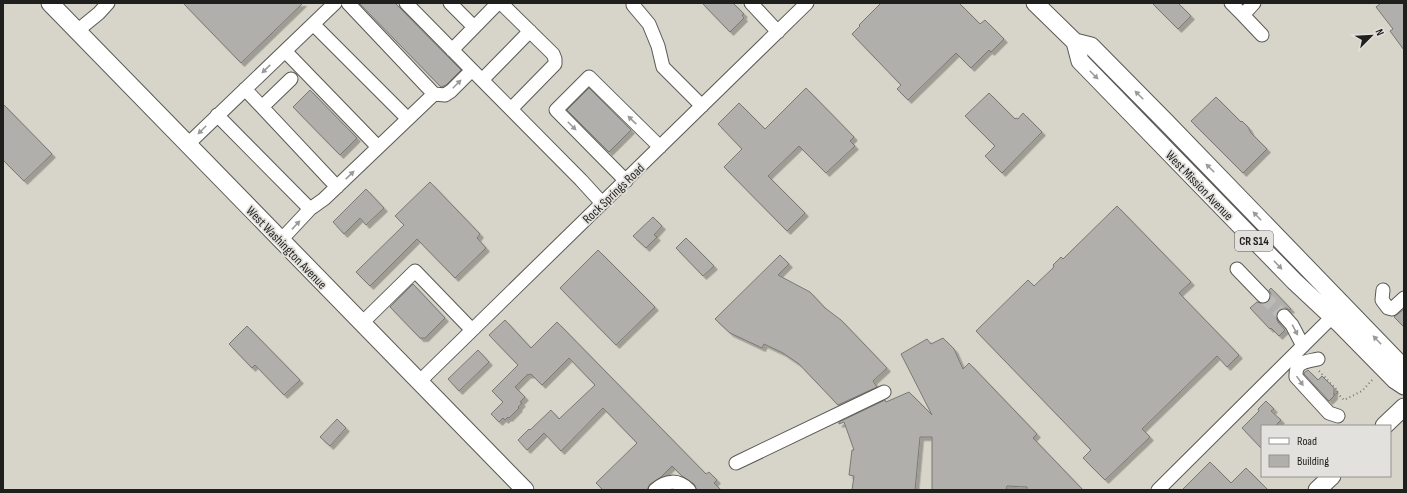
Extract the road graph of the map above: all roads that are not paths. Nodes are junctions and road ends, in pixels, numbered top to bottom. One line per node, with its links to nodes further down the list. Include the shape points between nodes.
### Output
1 (50, 3): 17 (main road, West Washington Avenue)
2 (108, 3): 17 (street)
3 (335, 3): 15 (street)
4 (348, 3): 28 (street)
5 (406, 3): 22 (street)
6 (450, 3): 16 (street)
7 (500, 3): 16 (street); 18 (street)
8 (751, 3): 19 (street)
9 (807, 3): 19 (street, Rock Springs Road)
10 (1231, 3): 14 (street)
11 (1254, 3): 14 (street)
12 (633, 5): 30 (street, via 649,24 663,67)
13 (1042, 6): 21 (main road, West Mission Avenue / CR S14)
14 (1243, 15): 20 (street)
15 (313, 24): 23 (street); 33 (street)
16 (474, 27): 22 (street)
17 (77, 31): 34 (main road, West Washington Avenue)
18 (530, 31): 26 (street); 31 (street, via 552,54 555,64)
19 (778, 32): 30 (street, Rock Springs Road)
20 (1262, 35)
21 (1074, 42): 47 (main road, West Mission Avenue / CR S14, one-way to 47, via 1080,61); 52 (main road, West Mission Avenue / CR S14, one-way to 21, via 1091,46)
22 (452, 50): 24 (street)
23 (285, 51): 27 (street, one-way to 27); 35 (street)
24 (472, 70): 26 (street); 28 (street, one-way to 24, via 445,94 450,91)
25 (291, 79): 29 (street)
26 (482, 80): 31 (street)
27 (245, 89): 29 (street); 32 (street)
28 (434, 94): 33 (street)
29 (262, 106): 38 (street)
30 (702, 106): 36 (street, Rock Springs Road)
31 (511, 109): 39 (street)
32 (217, 115): 34 (street, one-way to 34); 40 (street)
33 (407, 118): 35 (street)
34 (188, 144): 41 (main road, West Washington Avenue)
35 (378, 147): 38 (street, one-way to 35)
36 (660, 147): 37 (street, Rock Springs Road); 37 (street, one-way to 37, via 589,77 556,110)
37 (626, 180): 39 (street, Rock Springs Road)
38 (338, 187): 40 (street)
39 (602, 203): 49 (street, Rock Springs Road)
40 (310, 209): 41 (street, one-way to 40)
41 (281, 240): 48 (main road, West Washington Avenue)
42 (1236, 269): 44 (street)
43 (1383, 290): 45 (street, via 1382,300 1388,308 1392,309)
44 (1263, 296)
45 (1404, 298)
46 (1284, 316): 50 (street, one-way to 50)
47 (1332, 317): 50 (street); 54 (main road, West Mission Avenue / CR S14)
48 (362, 323): 49 (street, via 415,271); 53 (main road, West Washington Avenue)
49 (472, 330): 53 (street, Rock Springs Road)
50 (1303, 346): 64 (street)
51 (1317, 364): 57 (street, one-way to 57, via 1300,364 1296,377 1329,413)
52 (1404, 368)
53 (419, 382): 61 (main road, West Washington Avenue)
54 (1404, 386)
55 (884, 392): 59 (street)
56 (1404, 407): 58 (main road)
57 (1338, 416)
58 (1385, 425)
59 (736, 463)
60 (1331, 477): 65 (main road)
61 (525, 490)
62 (655, 490): 63 (street, via 669,482 680,483)
63 (689, 490)
64 (1158, 490)
65 (1317, 490)

